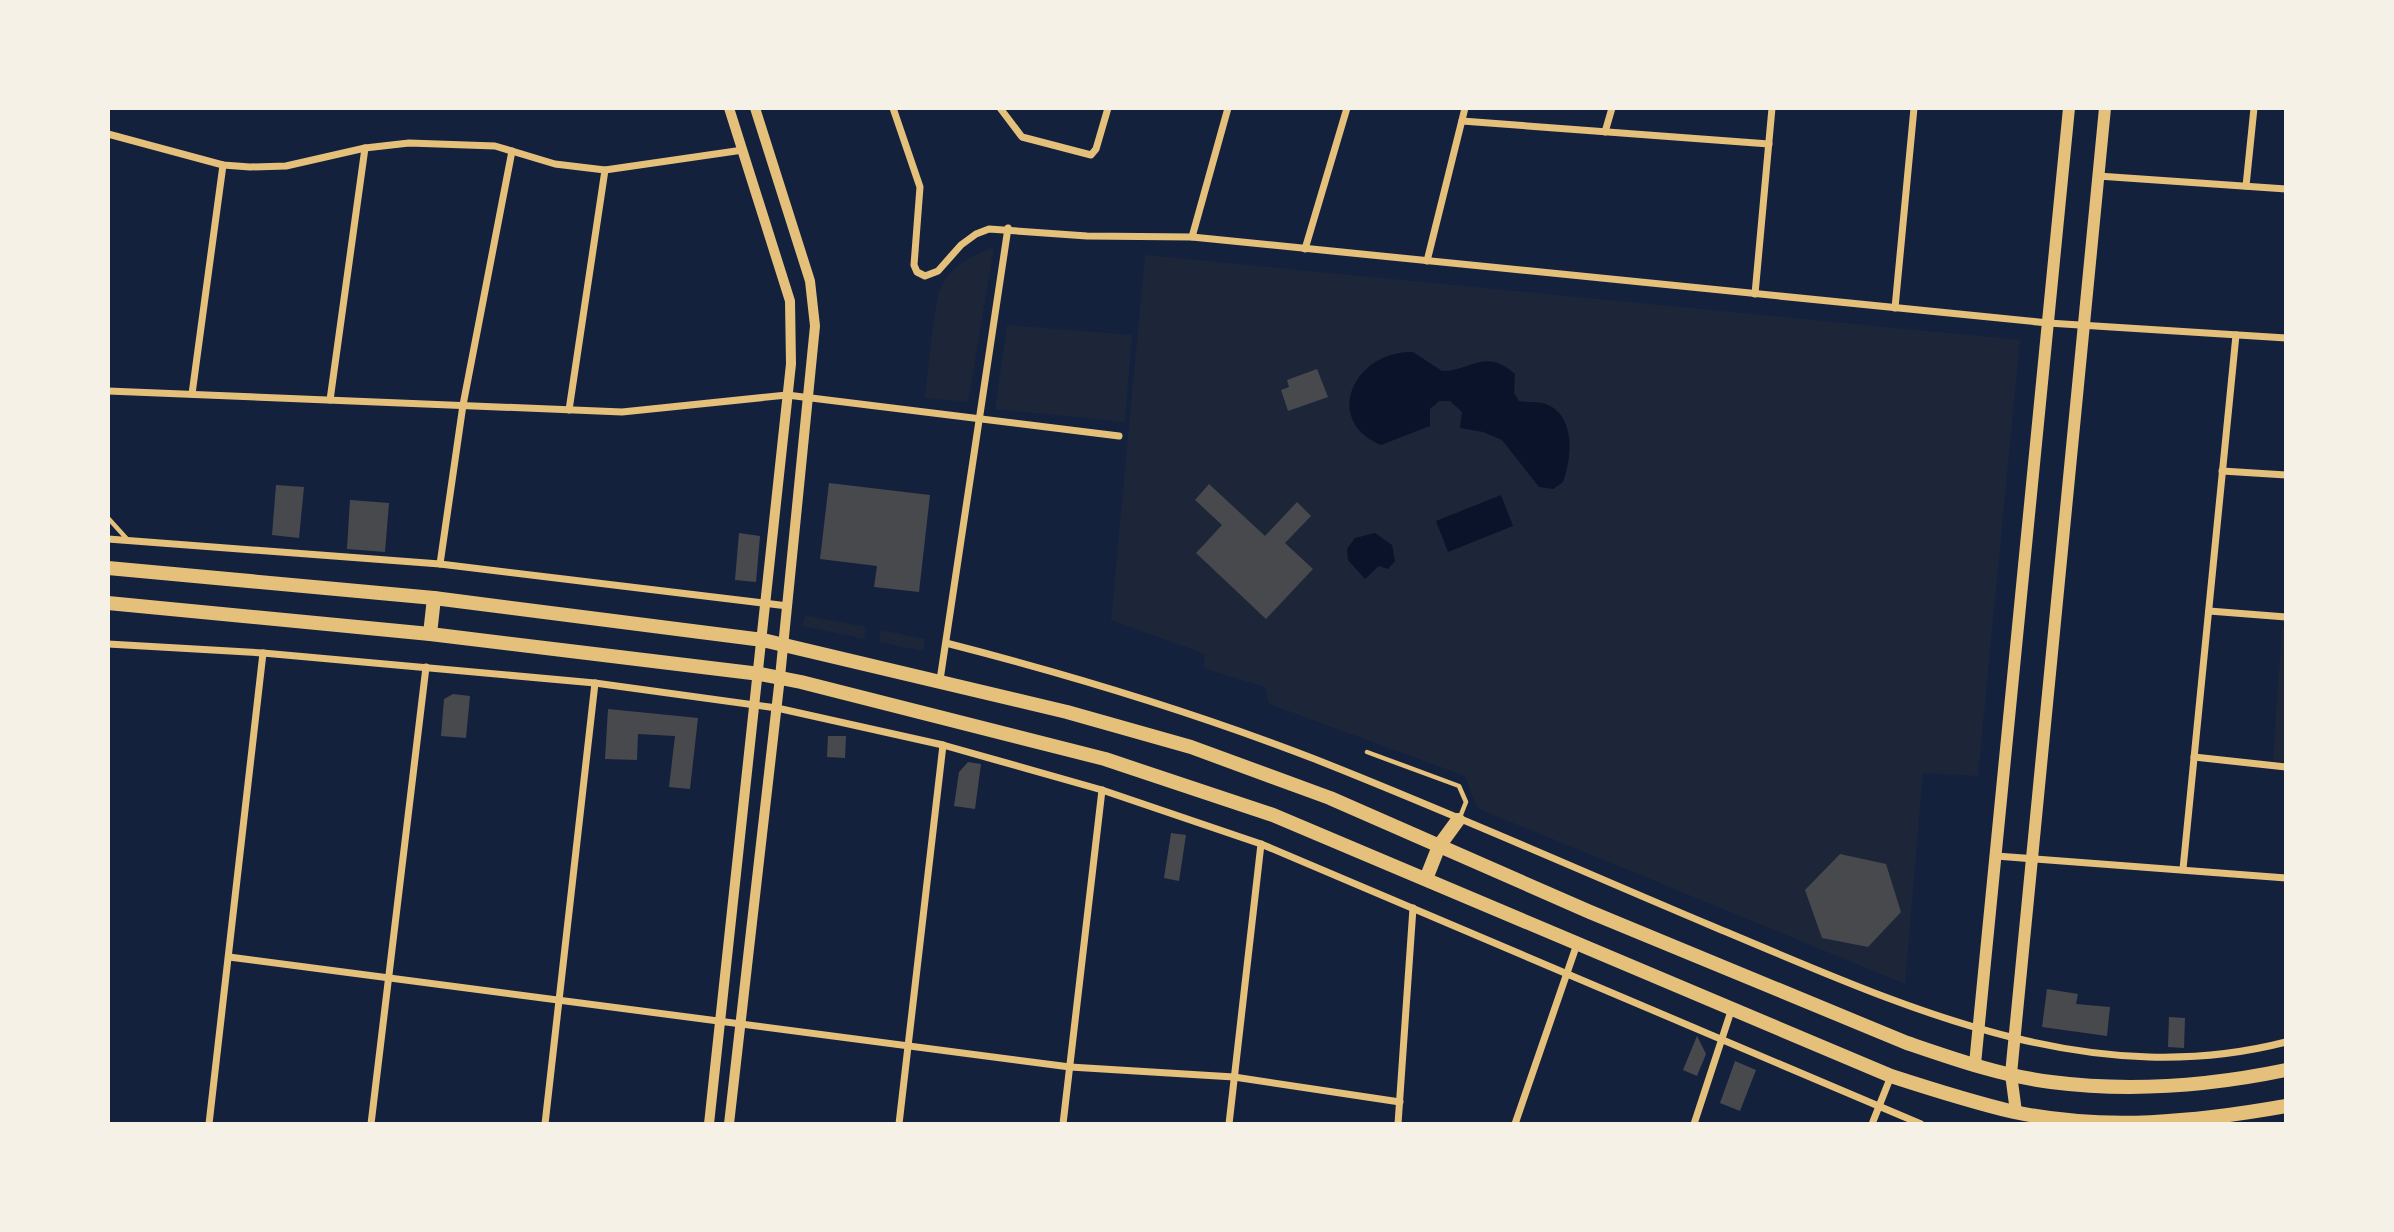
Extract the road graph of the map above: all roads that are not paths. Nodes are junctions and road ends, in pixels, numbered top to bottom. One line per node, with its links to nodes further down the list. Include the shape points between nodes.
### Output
1 (729, 108): 20 (street)
2 (755, 108): 40 (street, via 810,281 815,326)
3 (893, 108): 27 (street, via 920,187 917,272 925,276 938,271 976,234)
4 (1000, 108): 5 (street, via 1022,137 1091,155)
5 (1108, 108)
6 (1228, 108): 28 (street)
7 (1347, 108): 29 (street)
8 (1465, 108): 15 (street)
9 (1612, 108): 16 (street)
10 (1772, 108): 18 (street)
11 (1914, 108): 32 (street)
12 (2069, 108): 33 (main road)
13 (2105, 108): 24 (main road)
14 (2254, 108): 25 (street)
15 (1462, 121): 16 (street); 30 (street)
16 (1605, 132): 18 (street)
17 (108, 134): 22 (street)
18 (1769, 145): 31 (street)
19 (365, 148): 21 (street, via 453,142); 22 (street, via 286,166); 41 (street)
20 (743, 150): 23 (street); 39 (street, via 790,300)
21 (512, 151): 23 (street, via 555,164); 42 (street)
22 (223, 164): 38 (street)
23 (605, 170): 43 (street)
24 (2098, 176): 25 (street); 34 (main road)
25 (2246, 186): 26 (street)
26 (2286, 189)
27 (1008, 228): 28 (street, via 1087,236); 44 (street)
28 (1192, 237): 29 (street)
29 (1305, 249): 30 (street)
30 (1427, 261): 31 (street)
31 (1755, 294): 32 (street)
32 (1895, 308): 33 (street)
33 (2048, 323): 34 (street); 80 (main road)
34 (2084, 325): 35 (street); 81 (main road)
35 (2236, 335): 36 (street); 46 (street)
36 (2286, 338)
37 (108, 391): 38 (street)
38 (192, 394): 41 (street)
39 (787, 395): 40 (street); 43 (street, via 664,410); 55 (street)
40 (809, 398): 44 (street); 56 (street)
41 (330, 400): 42 (street)
42 (463, 405): 43 (street); 51 (street)
43 (569, 410)
44 (978, 419): 45 (street); 61 (street)
45 (1119, 436)
46 (2222, 471): 47 (street); 57 (street)
47 (2286, 475)
48 (108, 518): 50 (lane)
49 (108, 539): 50 (street)
50 (128, 540): 51 (street)
51 (440, 564): 55 (street)
52 (108, 568): 53 (highway)
53 (434, 598): 59 (highway); 60 (highway)
54 (108, 603): 59 (highway)
55 (767, 603): 56 (street); 60 (street)
56 (788, 606): 63 (street)
57 (2208, 611): 58 (street); 74 (street)
58 (2286, 617)
59 (430, 634): 66 (highway)
60 (763, 640): 63 (highway); 66 (street)
61 (946, 643): 68 (street); 77 (street, via 1131,694 1312,758)
62 (108, 644): 64 (street)
63 (784, 644): 67 (street); 68 (highway)
64 (263, 653): 65 (street); 87 (street)
65 (426, 667): 69 (street); 89 (street)
66 (760, 674): 67 (highway); 70 (street)
67 (780, 677): 71 (street); 84 (highway, via 947,717 1190,785)
68 (940, 681): 79 (highway, via 1191,747 1330,798)
69 (596, 683): 70 (street); 90 (street)
70 (756, 706): 71 (street); 92 (street)
71 (777, 708): 72 (street); 93 (street)
72 (943, 745): 76 (street); 98 (street)
73 (1367, 752): 77 (lane, via 1459,786 1466,802)
74 (2194, 757): 75 (street); 82 (street)
75 (2286, 768)
76 (1102, 790): 78 (street); 100 (street)
77 (1458, 820): 79 (highway); 94 (street, via 1741,938)
78 (1261, 844): 85 (street); 104 (street)
79 (1439, 846): 84 (highway); 99 (highway, via 1907,1043)
80 (1996, 856): 81 (street); 94 (main road)
81 (2032, 859): 82 (street); 96 (main road)
82 (2183, 869): 83 (street)
83 (2286, 878)
84 (1426, 879): 86 (highway)
85 (1413, 908): 88 (street); 105 (street)
86 (1577, 943): 88 (street); 91 (highway)
87 (229, 957): 89 (street); 110 (street)
88 (1568, 972): 95 (street); 119 (street)
89 (389, 978): 90 (street); 111 (street)
90 (559, 1000): 92 (street); 112 (street)
91 (1732, 1008): 95 (street); 103 (highway)
92 (720, 1020): 93 (street); 113 (street)
93 (740, 1024): 98 (street); 114 (street)
94 (1979, 1029): 96 (street); 99 (main road)
95 (1723, 1037): 107 (street); 120 (street)
96 (2014, 1039): 97 (street, via 2075,1051 2185,1059); 102 (main road)
97 (2286, 1042)
98 (908, 1045): 100 (street); 115 (street)
99 (1975, 1064): 102 (highway)
100 (1070, 1067): 104 (street); 116 (street)
101 (2286, 1070): 102 (highway, via 2135,1087 2050,1082)
102 (2011, 1074): 108 (main road)
103 (1891, 1076): 107 (street); 108 (highway)
104 (1234, 1077): 105 (street); 117 (street)
105 (1400, 1102): 118 (street)
106 (2286, 1106): 109 (highway, via 2167,1122)
107 (1878, 1108): 121 (street); 122 (street)
108 (2017, 1118): 109 (highway)
109 (2080, 1122)
110 (209, 1124)
111 (371, 1124)
112 (545, 1124)
113 (709, 1124)
114 (729, 1124)
115 (899, 1124)
116 (1063, 1124)
117 (1229, 1124)
118 (1398, 1124)
119 (1515, 1124)
120 (1694, 1124)
121 (1872, 1124)
122 (1922, 1124)

